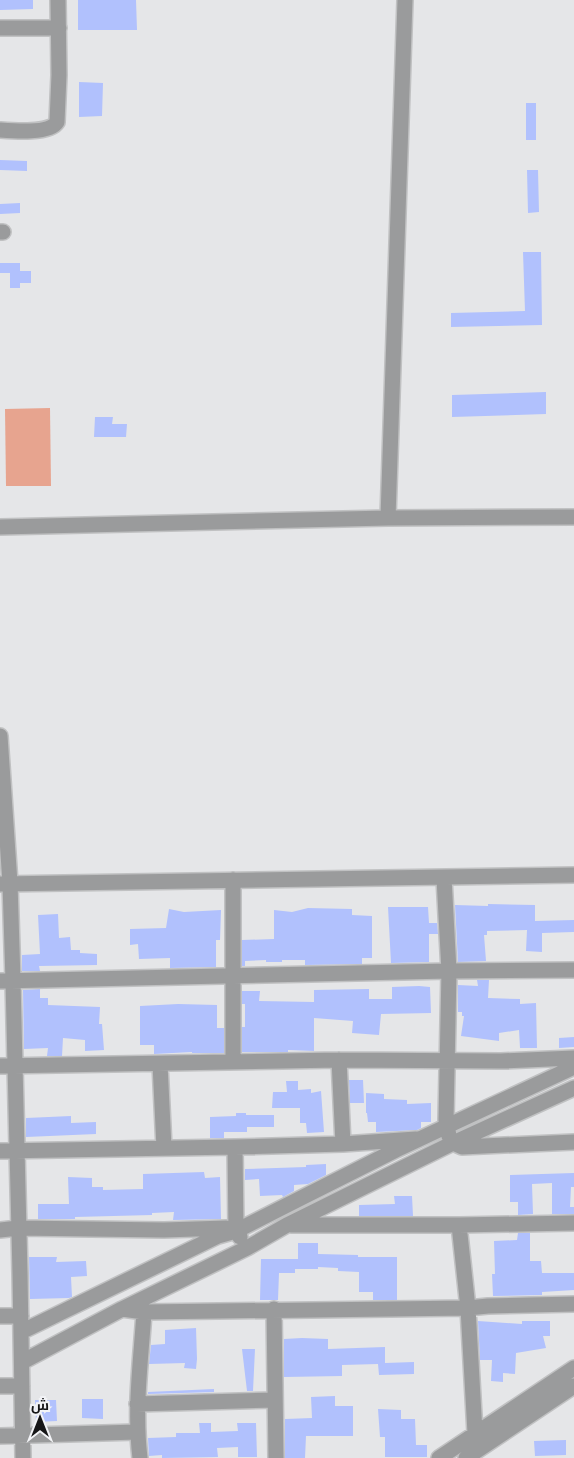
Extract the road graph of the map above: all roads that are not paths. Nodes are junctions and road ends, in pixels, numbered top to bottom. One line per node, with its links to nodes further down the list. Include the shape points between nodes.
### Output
1 (58, 0): 4 (street)
2 (405, 0): 7 (street)
3 (0, 28): 4 (street)
4 (59, 28): 5 (street, via 58,118 54,126 43,130)
5 (0, 130)
6 (574, 517): 7 (street)
7 (388, 518): 8 (street)
8 (0, 527)
9 (0, 736): 13 (street)
10 (574, 876): 11 (street)
11 (444, 878): 12 (street); 15 (street)
12 (233, 880): 13 (street); 16 (street)
13 (5, 884): 17 (street)
14 (574, 970): 15 (street)
15 (449, 971): 16 (street); 21 (street)
16 (234, 977): 17 (street); 20 (street)
17 (7, 981): 23 (street)
18 (574, 1058): 21 (street)
19 (339, 1060): 20 (street); 21 (street); 30 (street)
20 (233, 1061): 22 (street)
21 (447, 1061): 26 (street)
22 (160, 1064): 23 (street); 32 (street)
23 (7, 1066): 34 (street)
24 (574, 1067): 26 (street)
25 (574, 1088): 29 (street)
26 (447, 1127): 27 (street); 29 (street)
27 (422, 1139): 30 (street); 39 (street)
28 (574, 1142): 29 (street, via 472,1147)
29 (452, 1143): 36 (street)
30 (343, 1144): 31 (street)
31 (235, 1147): 32 (street); 39 (street)
32 (164, 1148): 34 (street)
33 (0, 1151): 34 (street)
34 (17, 1151): 38 (street)
35 (574, 1223): 37 (street)
36 (287, 1225): 37 (street); 41 (street)
37 (459, 1225): 43 (street)
38 (18, 1228): 39 (street); 40 (street); 48 (street)
39 (236, 1228): 41 (street); 49 (street)
40 (0, 1230)
41 (247, 1248): 44 (street)
42 (574, 1304): 43 (street)
43 (468, 1308): 45 (street); 58 (street)
44 (122, 1309): 46 (street); 50 (street)
45 (274, 1309): 46 (street); 55 (street)
46 (144, 1312): 56 (street)
47 (0, 1316): 48 (street)
48 (21, 1316): 49 (street)
49 (21, 1332): 50 (street)
50 (22, 1362): 53 (street)
51 (574, 1368): 58 (street)
52 (0, 1386): 53 (street)
53 (22, 1386): 59 (street)
54 (574, 1386): 65 (street)
55 (275, 1400): 56 (street); 63 (street)
56 (138, 1404): 57 (street)
57 (137, 1432): 59 (street); 62 (street)
58 (475, 1433): 64 (street)
59 (22, 1435): 60 (street); 61 (street)
60 (0, 1436)
61 (22, 1458)
62 (140, 1458)
63 (276, 1458)
64 (439, 1458)
65 (466, 1458)

